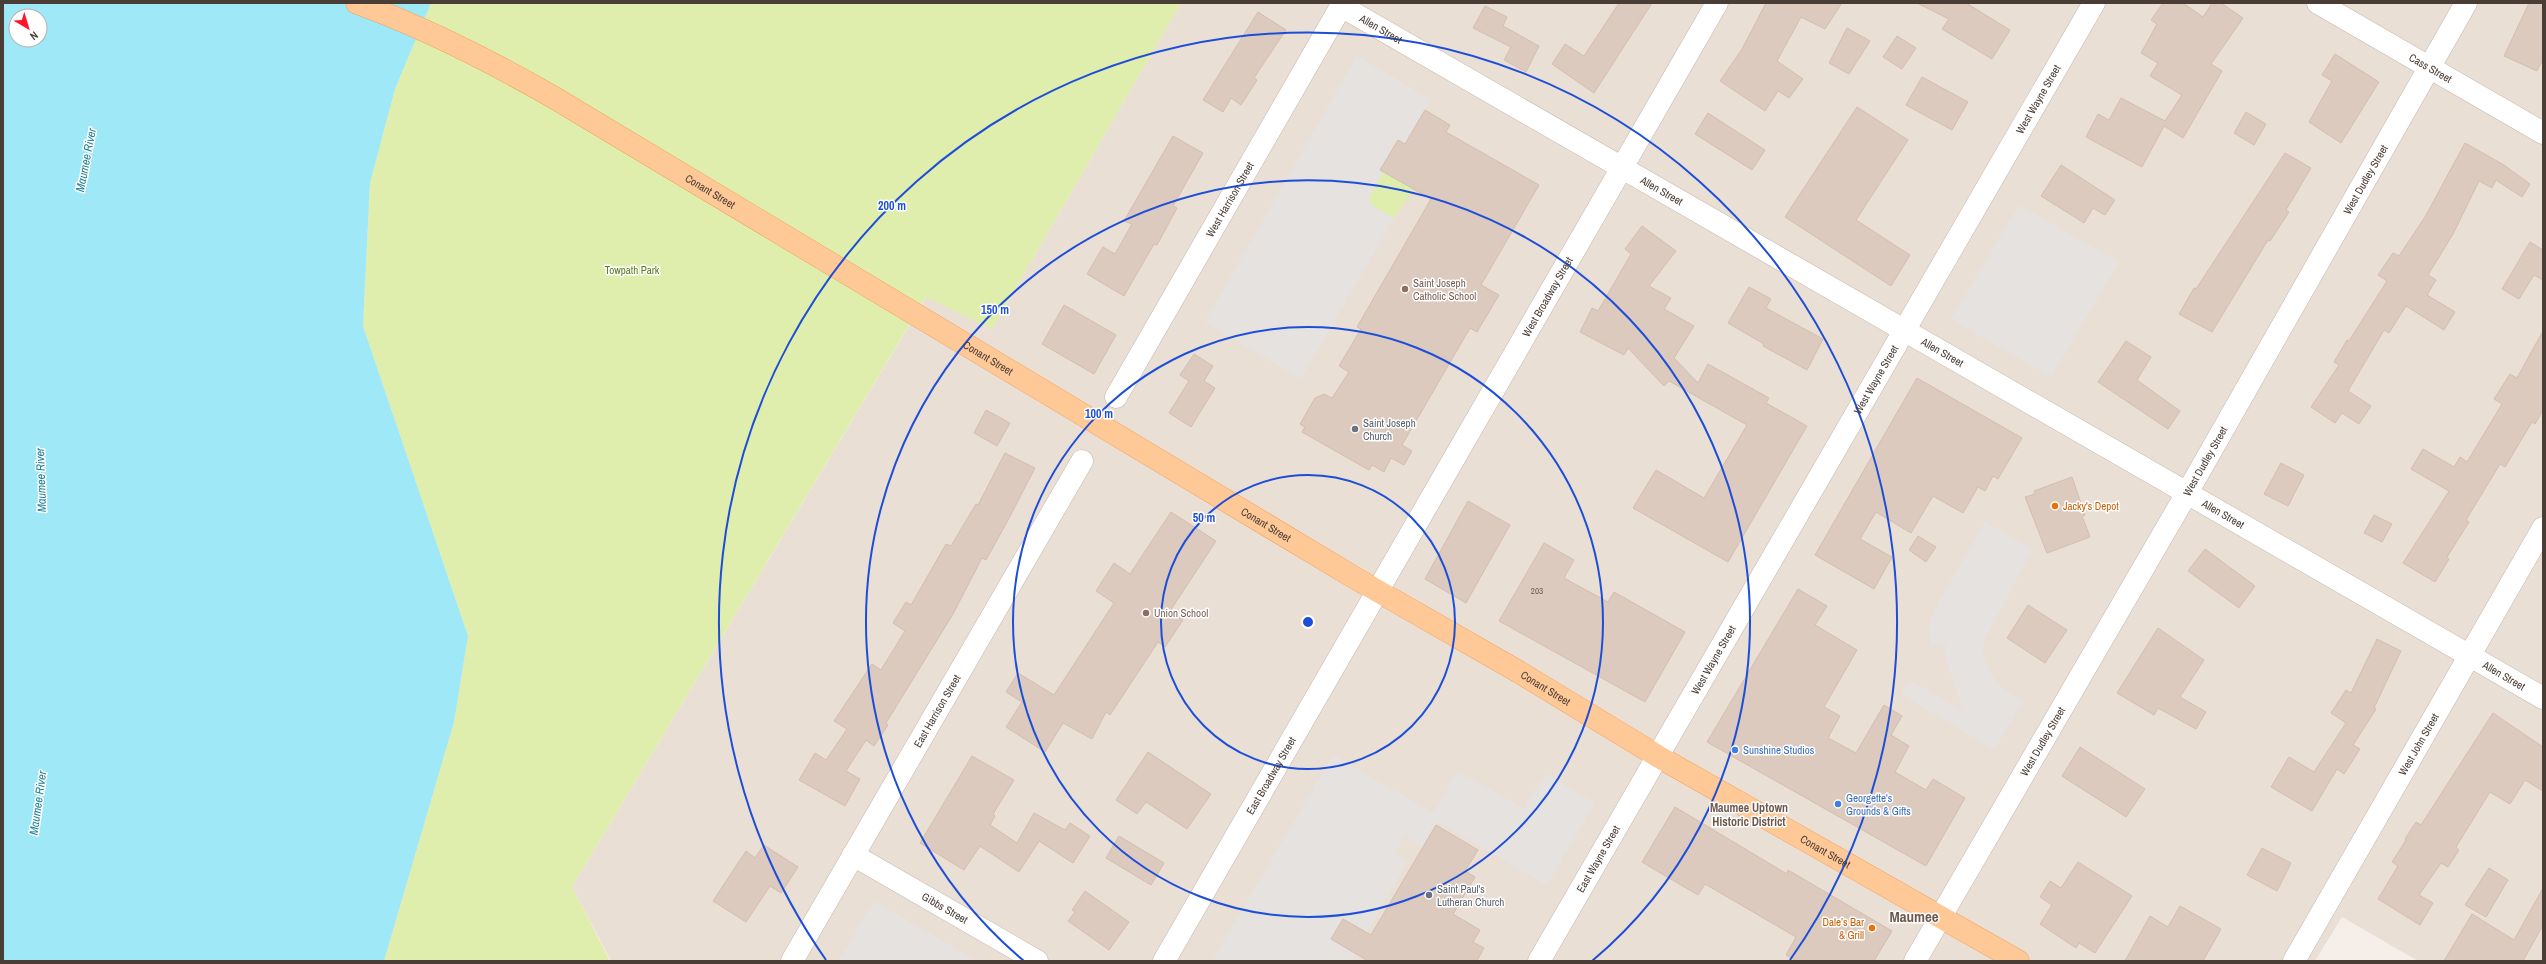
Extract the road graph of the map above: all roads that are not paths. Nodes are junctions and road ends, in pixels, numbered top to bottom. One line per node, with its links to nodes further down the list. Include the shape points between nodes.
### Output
1 (357, 3): 15 (main road, Conant Street, via 460,46 519,78)
2 (1717, 3): 9 (street, West Broadway Street)
3 (2094, 3): 10 (street, West Wayne Street)
4 (2318, 3): 7 (street, Cass Street)
5 (2466, 3): 7 (street, West Dudley Street)
6 (1342, 5): 9 (street, Allen Street); 11 (street, West Harrison Street)
7 (2429, 67): 8 (street, Cass Street); 13 (street, West Dudley Street)
8 (2543, 133)
9 (1623, 167): 10 (street, Allen Street); 15 (street, West Broadway Street)
10 (1905, 329): 13 (street, Allen Street); 18 (street, West Wayne Street)
11 (1116, 397)
12 (1082, 461): 19 (street, East Harrison Street)
13 (2187, 493): 16 (street, Allen Street); 20 (street, West Dudley Street)
14 (2543, 528): 16 (street, West John Street)
15 (1377, 591): 18 (main road, Conant Street); 23 (street, East Broadway Street)
16 (2469, 656): 17 (street, Allen Street); 27 (street, West John Street)
17 (2543, 698)
18 (1659, 757): 20 (main road, Conant Street); 24 (street, East Wayne Street)
19 (852, 855): 21 (street, East Harrison Street); 22 (street, Gibbs Street)
20 (1940, 916): 25 (street, West Dudley Street); 26 (main road, Conant Street)
21 (792, 961)
22 (1037, 961)
23 (1164, 961)
24 (1539, 961)
25 (1915, 961)
26 (2018, 961)
27 (2294, 961)

